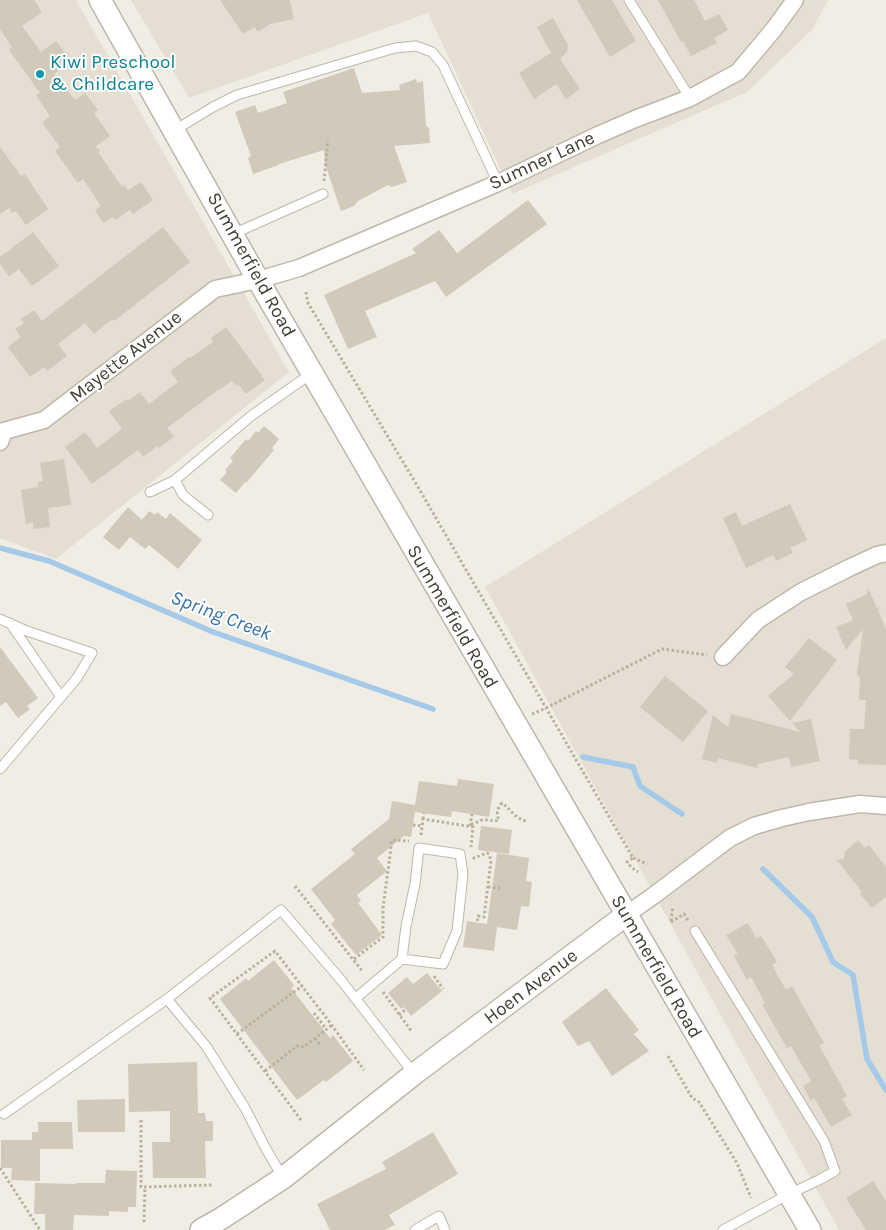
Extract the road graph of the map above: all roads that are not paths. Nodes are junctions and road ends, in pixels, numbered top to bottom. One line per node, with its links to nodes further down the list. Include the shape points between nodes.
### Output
1 (100, 0): 5 (street, Summerfield Road)
2 (629, 0): 4 (lane)
3 (795, 0): 4 (street, Sumner Lane, via 738,72)
4 (690, 98): 6 (street, Sumner Lane, via 634,119)
5 (174, 130): 6 (lane, via 237,95 396,48 416,46 432,52 444,65); 8 (street, Summerfield Road)
6 (498, 183): 9 (street, Sumner Lane, via 299,268)
7 (323, 194): 8 (lane)
8 (233, 234): 9 (street, Summerfield Road)
9 (258, 280): 10 (street, Summerfield Road); 11 (street, Mayette Avenue, via 215,289 44,420)
10 (312, 373): 12 (lane, via 251,416); 22 (street, Summerfield Road)
11 (1, 434)
12 (175, 480): 13 (lane); 14 (lane, via 183,495)
13 (150, 492)
14 (208, 515)
15 (886, 553): 18 (street, via 800,592 758,620)
16 (0, 619): 17 (lane)
17 (10, 623): 19 (lane); 19 (lane, via 92,653)
18 (723, 656)
19 (61, 697): 20 (lane)
20 (0, 768)
21 (886, 806): 22 (street, Hoen Avenue, via 860,804 809,812 754,826 730,838)
22 (626, 915): 27 (street, Hoen Avenue); 30 (street, Summerfield Road)
23 (695, 931): 30 (lane, via 824,1141 832,1163 834,1171)
24 (402, 959): 24 (lane, via 444,964 458,931 463,874 460,854 419,848); 25 (lane)
25 (356, 998): 26 (lane, via 281,910); 27 (lane)
26 (167, 999): 28 (lane); 29 (lane, via 206,1046 246,1108)
27 (414, 1074): 29 (street, Hoen Avenue)
28 (4, 1114)
29 (283, 1178): 31 (street, Hoen Avenue)
30 (789, 1194): 34 (lane); 35 (street, Summerfield Road)
31 (201, 1230)
32 (415, 1230): 33 (lane, via 438,1216)
33 (446, 1230)
34 (723, 1230)
35 (810, 1230)

